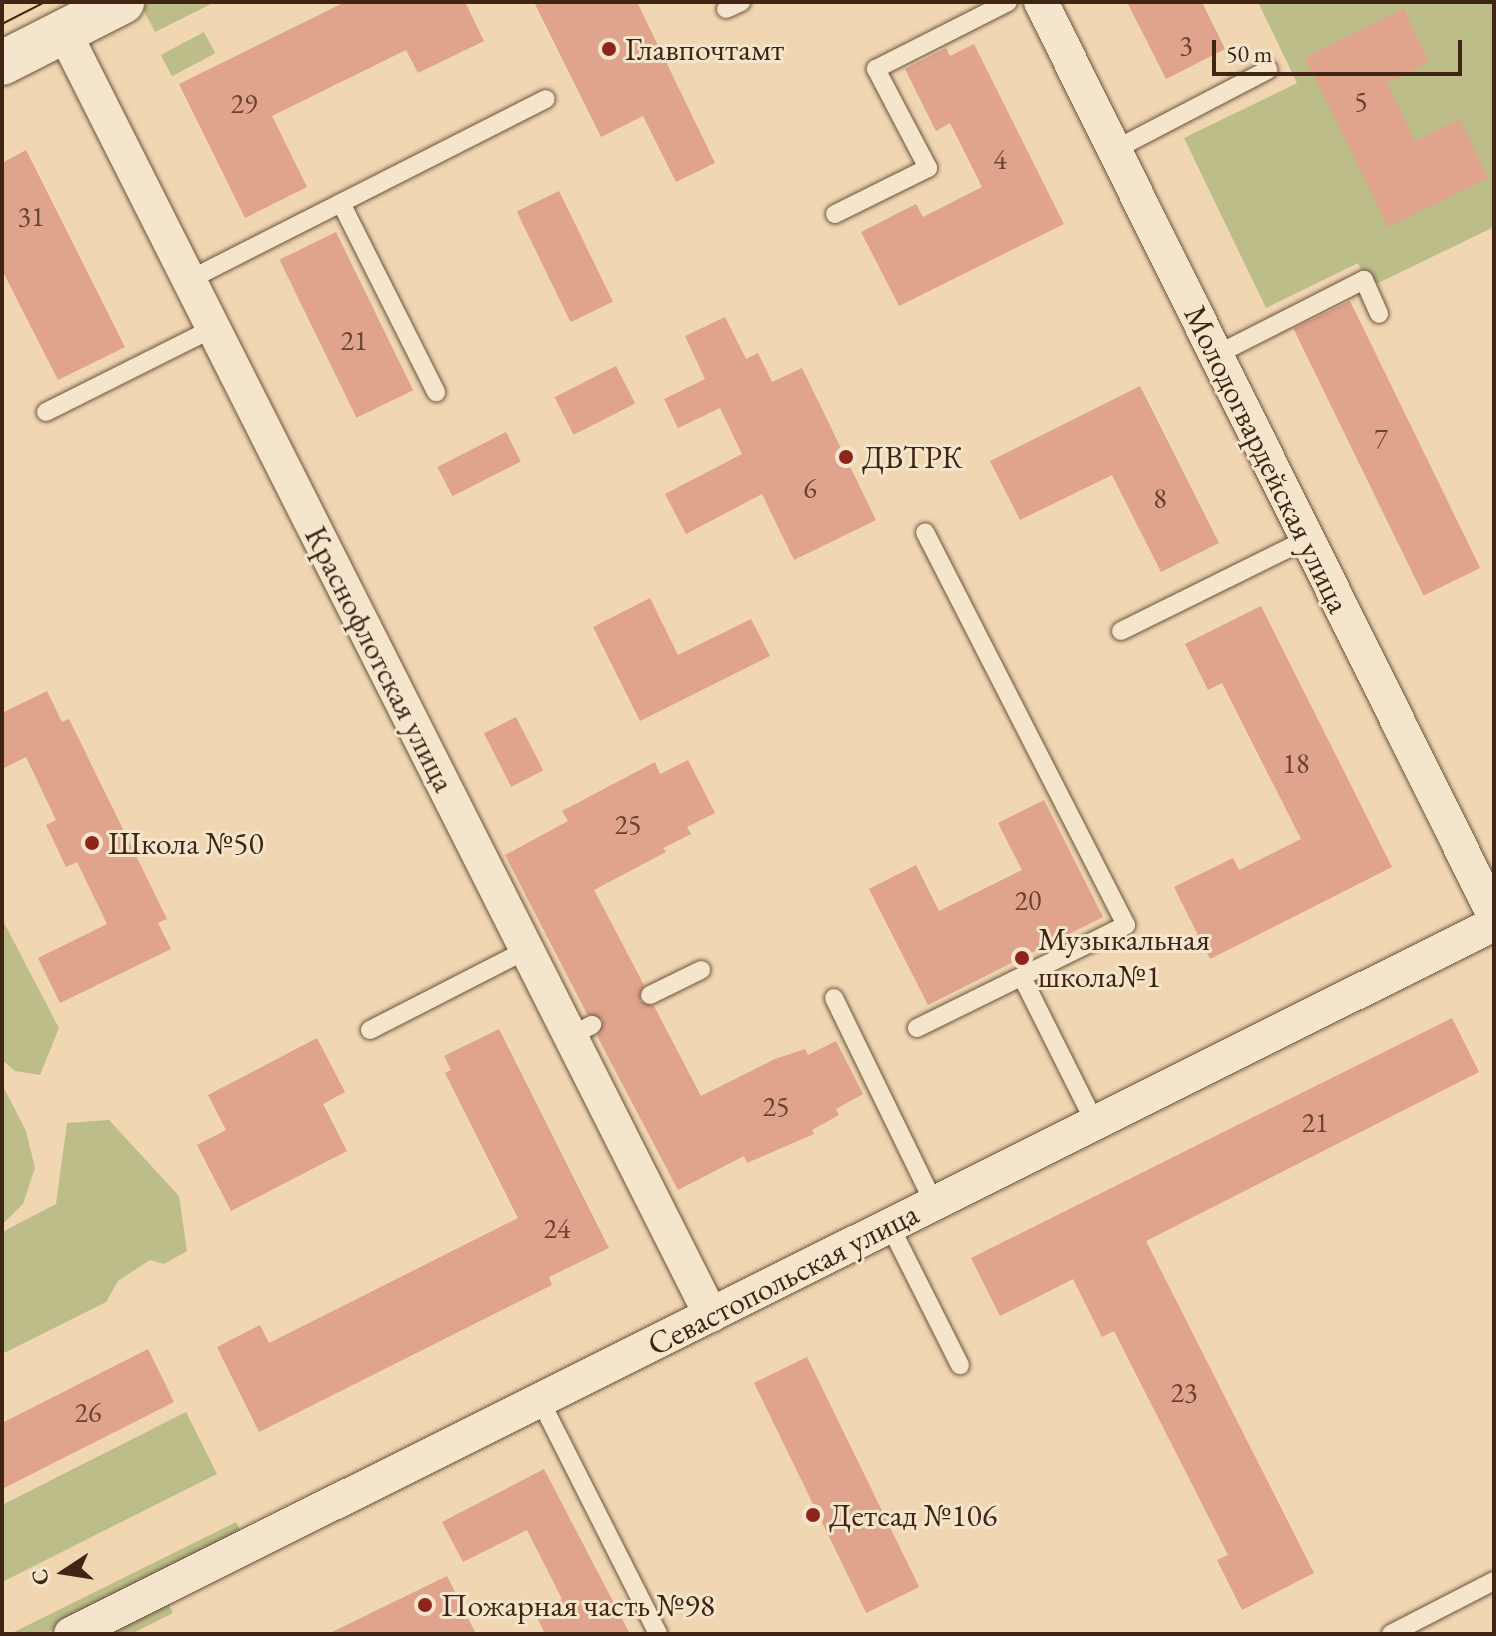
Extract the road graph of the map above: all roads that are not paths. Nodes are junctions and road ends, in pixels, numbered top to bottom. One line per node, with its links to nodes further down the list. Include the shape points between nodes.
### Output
1 (122, 2): 4 (main road)
2 (1008, 2): 10 (lane, via 876,69 928,168)
3 (1041, 2): 8 (street, Молодогвардейская улица)
4 (57, 17): 5 (main road); 11 (street, Краснофлотская улица)
5 (2, 63)
6 (1268, 70): 8 (lane)
7 (546, 99): 9 (lane)
8 (1114, 150): 14 (street, Молодогвардейская улица)
9 (341, 203): 11 (lane); 15 (lane)
10 (835, 214)
11 (189, 280): 13 (street, Краснофлотская улица)
12 (1379, 314): 14 (lane, via 1364,280)
13 (214, 328): 16 (lane); 22 (street, Краснофлотская улица)
14 (1216, 355): 18 (street, Молодогвардейская улица)
15 (436, 392)
16 (46, 412)
17 (925, 532): 24 (lane, via 1126,925)
18 (1307, 539): 19 (lane); 20 (street, Молодогвардейская улица)
19 (1121, 631)
20 (1494, 915)
21 (1494, 924): 29 (street, Севастопольская улица)
22 (526, 950): 28 (lane); 32 (street, Краснофлотская улица, via 581,1030)
23 (701, 970): 25 (lane)
24 (1022, 977): 27 (lane); 29 (lane)
25 (650, 995)
26 (834, 998): 30 (lane)
27 (917, 1028)
28 (370, 1030)
29 (1095, 1123): 30 (street, Севастопольская улица)
30 (934, 1203): 31 (street, Севастопольская улица)
31 (890, 1226): 32 (street, Севастопольская улица); 33 (lane)
32 (711, 1315): 34 (street, Севастопольская улица)
33 (960, 1365)
34 (540, 1400): 36 (street, Севастопольская улица); 37 (lane)
35 (1494, 1581): 38 (lane)
36 (71, 1634)
37 (658, 1634)
38 (1391, 1634)

